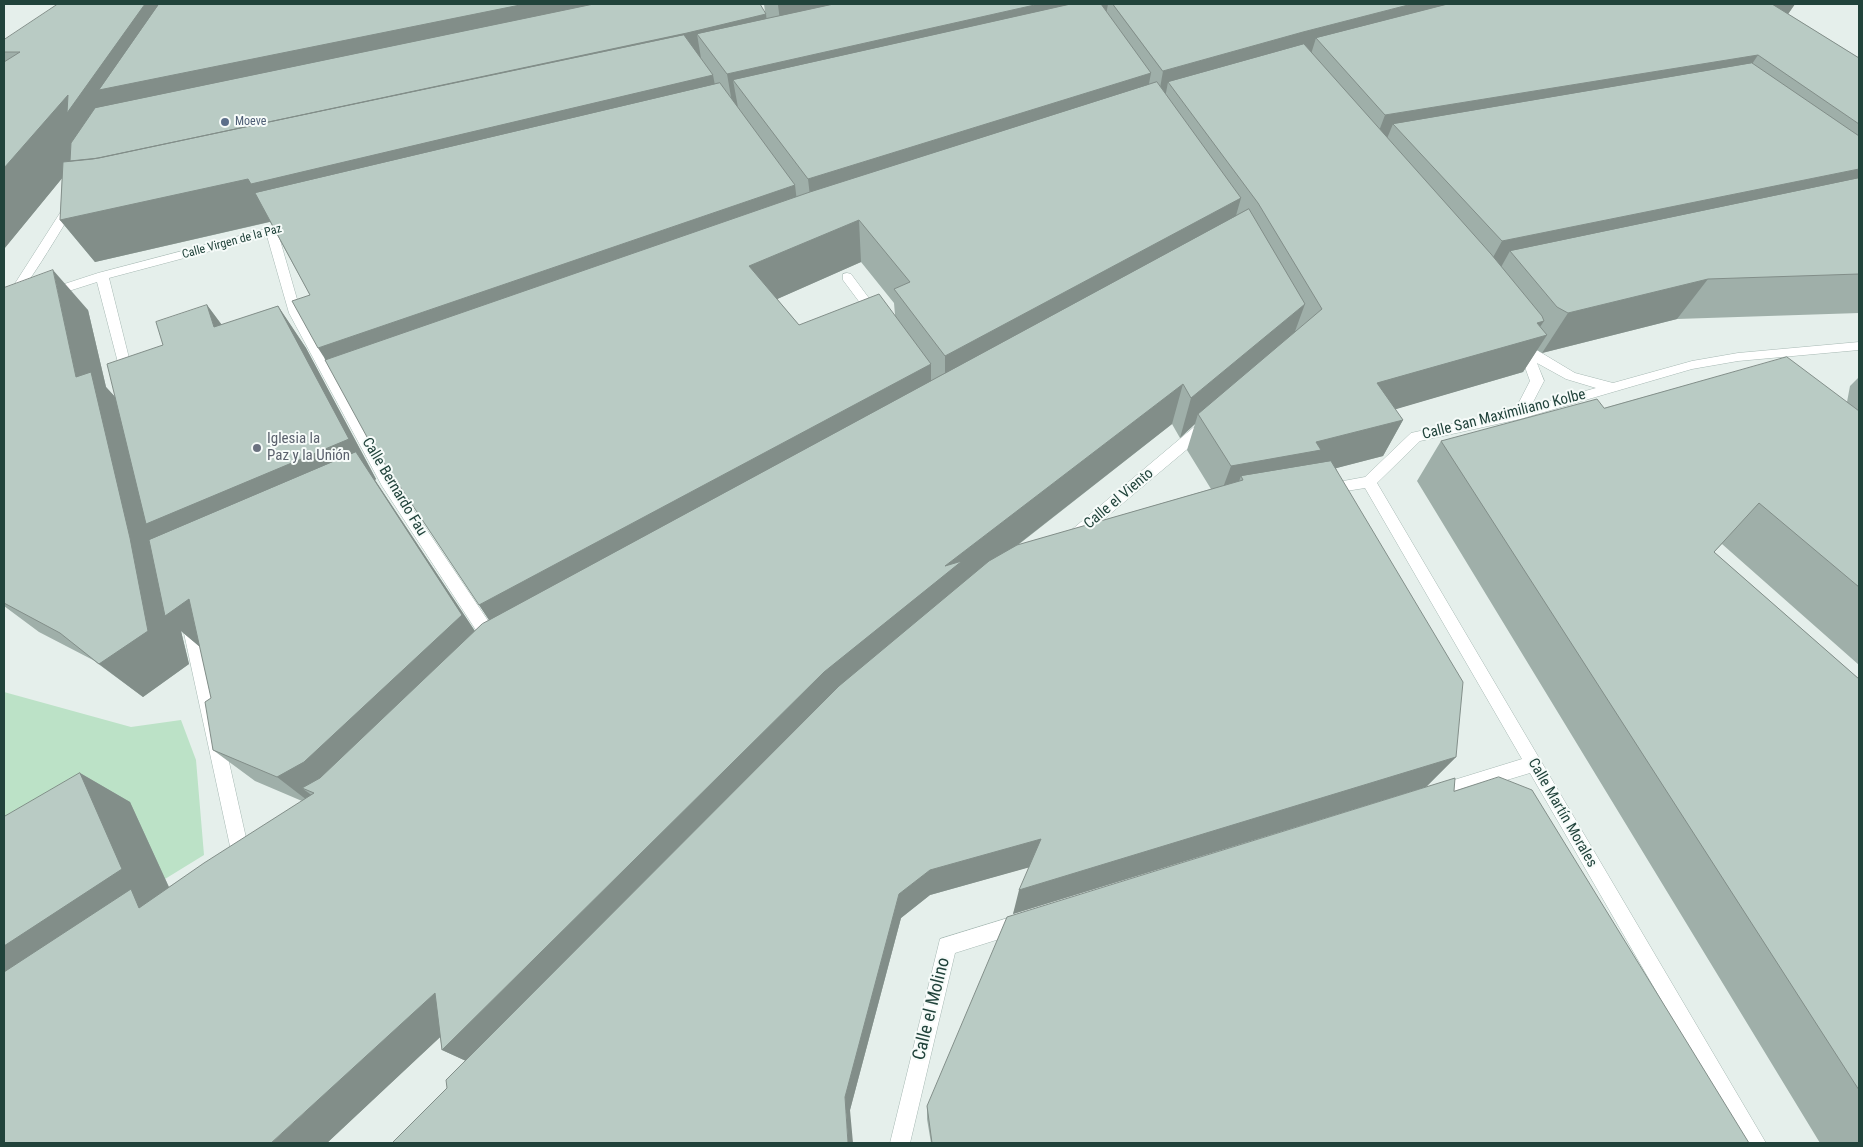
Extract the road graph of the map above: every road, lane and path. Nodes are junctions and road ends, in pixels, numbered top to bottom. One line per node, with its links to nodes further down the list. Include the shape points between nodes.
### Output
1 (77, 199): 8 (street)
2 (300, 225): 3 (street, Calle Virgen de la Paz)
3 (272, 232): 4 (street, Calle Virgen de la Paz); 26 (street, Calle Bernardo Fau, via 295,313 347,396 382,484)
4 (102, 276): 6 (street, Calle Virgen de la Paz); 17 (street)
5 (847, 277): 10 (street)
6 (39, 296)
7 (22, 302): 9 (street)
8 (4, 304)
9 (4, 308)
10 (881, 323)
11 (1515, 337): 13 (street)
12 (1859, 346): 14 (street, Calle San Maximiliano Kolbe)
13 (1526, 351): 16 (street, via 1571,376); 18 (street, via 1537,381)
14 (1738, 357): 15 (street); 16 (street, Calle San Maximiliano Kolbe, via 1692,365)
15 (1753, 369)
16 (1611, 387): 18 (street, Calle San Maximiliano Kolbe)
17 (132, 391)
18 (1520, 414): 20 (street, Calle San Maximiliano Kolbe, via 1416,437)
19 (1217, 415): 23 (street, Calle el Viento)
20 (1369, 482): 21 (street); 27 (street, Calle Martín Morales)
21 (1313, 491)
22 (1105, 529): 23 (street)
23 (1077, 535): 24 (street, Calle el Viento)
24 (1061, 544)
25 (188, 613): 30 (street)
26 (500, 652)
27 (1533, 764): 28 (street); 34 (street, Calle Martín Morales)
28 (1420, 799)
29 (258, 851): 30 (street)
30 (242, 860): 31 (street)
31 (226, 871)
32 (1042, 917): 33 (street, Calle el Molino, via 947,946)
33 (900, 1143)
34 (1756, 1143)

